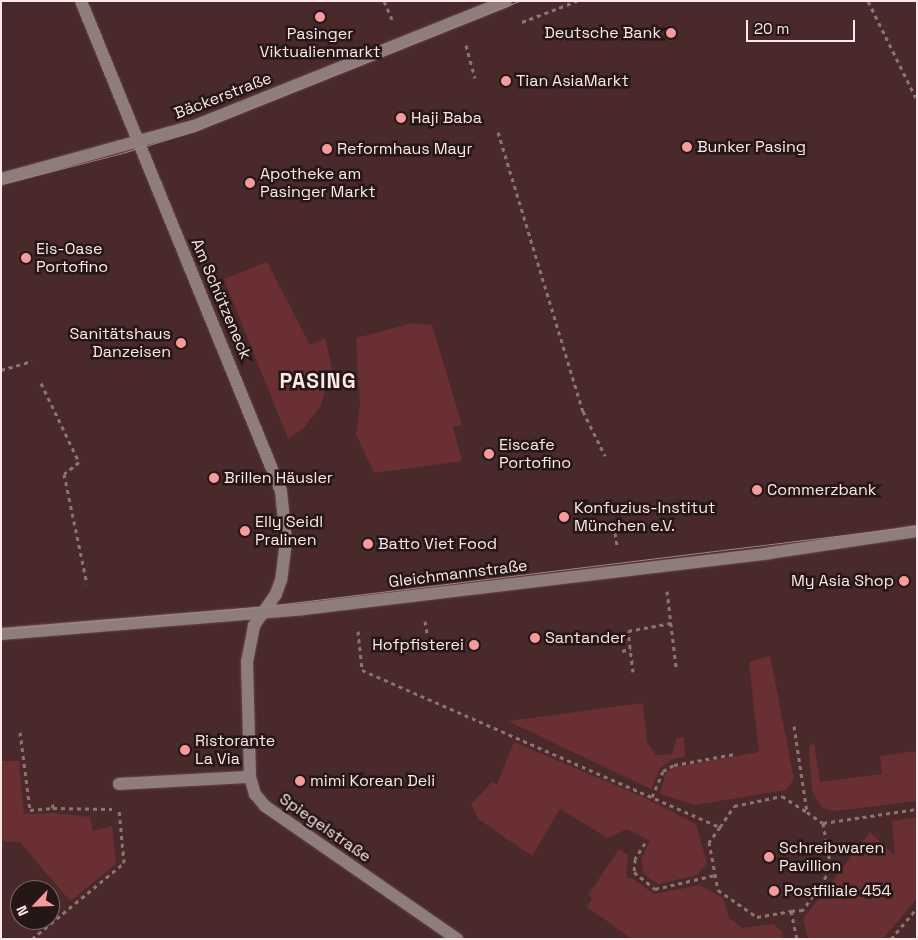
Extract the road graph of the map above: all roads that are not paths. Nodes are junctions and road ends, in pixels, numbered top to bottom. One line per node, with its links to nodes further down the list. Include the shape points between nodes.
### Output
1 (81, 1): 3 (street, Am Schützeneck)
2 (506, 1): 3 (street, Bäckerstraße, via 245,107)
3 (139, 144): 4 (street, Bäckerstraße); 6 (street, Am Schützeneck, via 281,491 286,526 282,573 278,590)
4 (1, 179)
5 (917, 532): 6 (street, Gleichmannstraße)
6 (261, 613): 7 (street, Gleichmannstraße); 8 (street, Spiegelstraße, via 251,634 247,662)
7 (1, 634)
8 (250, 777): 9 (street); 10 (street, Spiegelstraße, via 255,794 265,806)
9 (119, 784)
10 (457, 939)

